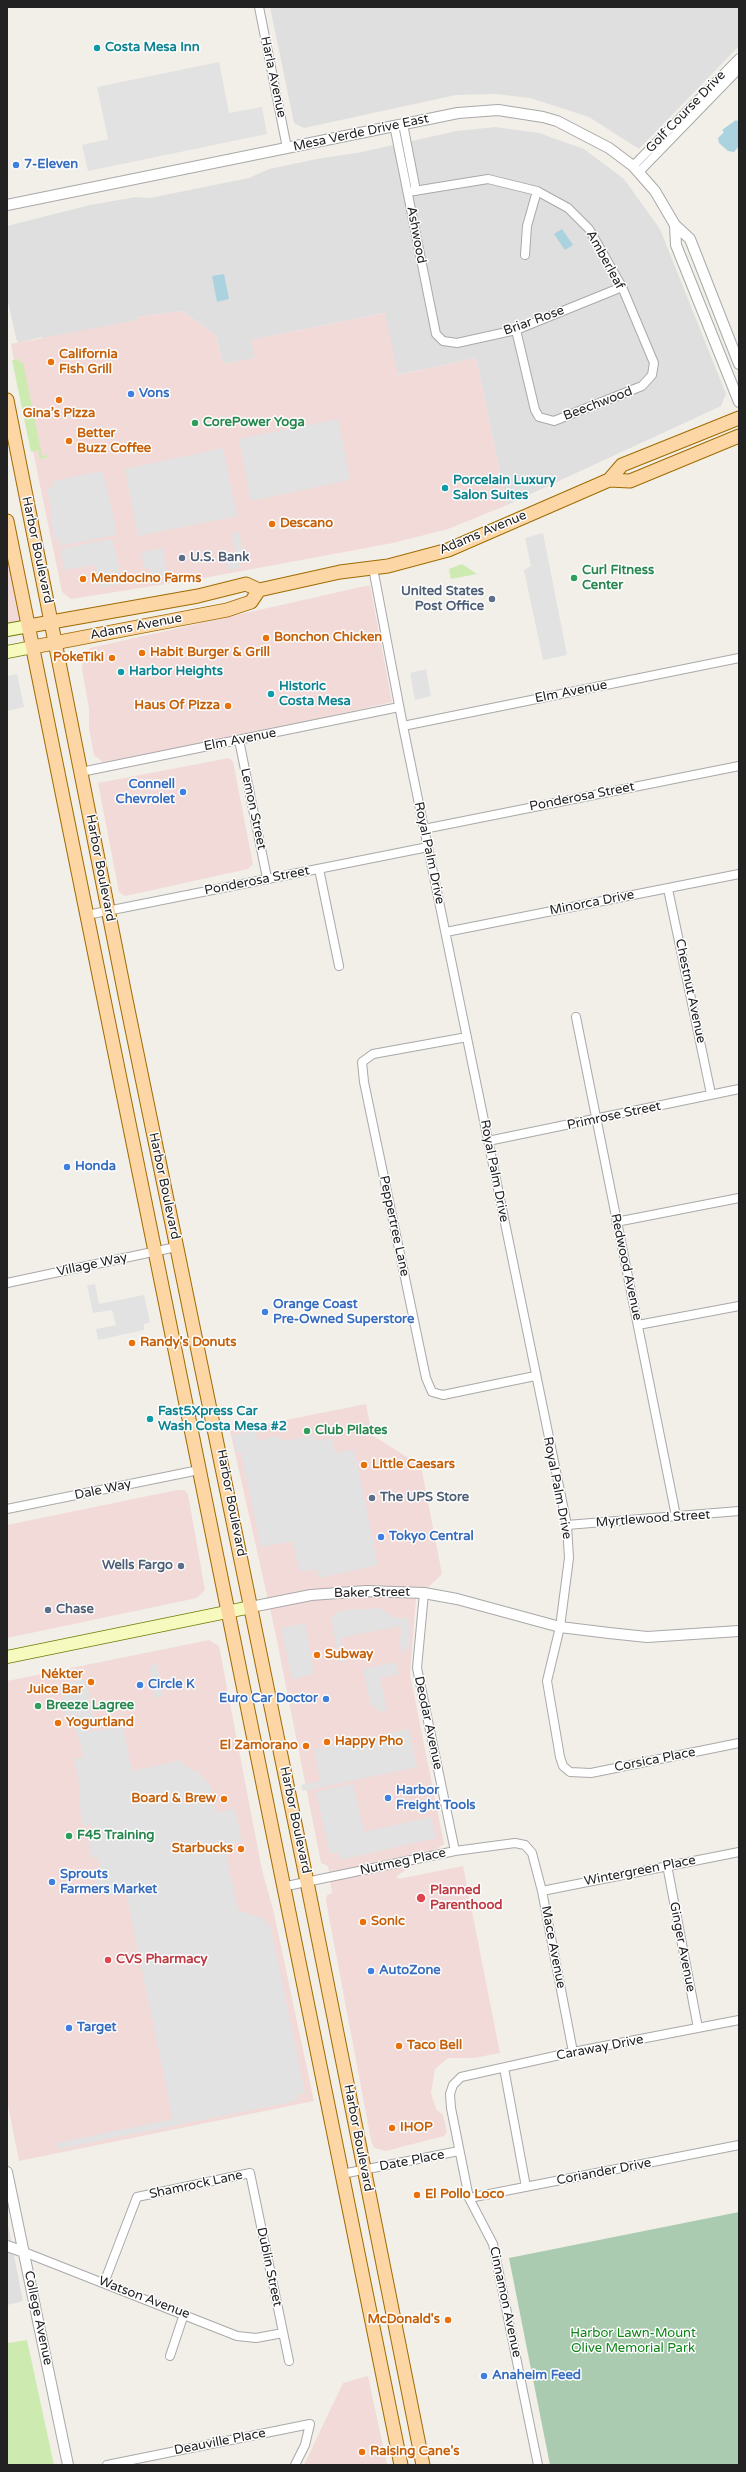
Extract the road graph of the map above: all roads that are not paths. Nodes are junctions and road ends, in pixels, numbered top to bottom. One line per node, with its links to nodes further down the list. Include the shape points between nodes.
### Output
1 (259, 7): 5 (street, Harla Avenue)
2 (739, 58): 6 (street, Golf Course Drive)
3 (739, 68): 6 (street, Golf Course Drive)
4 (399, 125): 5 (street, Mesa Verde Drive East); 6 (street, Mesa Verde Drive East, via 480,110 522,113 557,121 572,128 609,148); 8 (street); 9 (street, Ashwood)
5 (288, 148): 10 (street, Mesa Verde Drive East)
6 (636, 169): 11 (street, Mesa Verde Drive East, via 663,203)
7 (538, 190): 8 (street, Amberleaf, via 488,179); 12 (street, via 527,226); 13 (street, Amberleaf, via 568,208 589,229)
8 (416, 191): 9 (street, Amberleaf)
9 (408, 192): 15 (street, Ashwood, via 436,334)
10 (7, 204)
11 (675, 225): 16 (street, Mesa Verde Drive East, via 690,239); 19 (street, Mesa Verde Drive East, via 676,245)
12 (525, 255)
13 (622, 287): 14 (street, Briar Rose); 17 (street, Amberleaf, via 654,363)
14 (516, 330): 15 (street, Briar Rose, via 457,343); 17 (street, Beechwood, via 535,410 539,417 554,421 642,386)
15 (443, 341)
16 (739, 364)
17 (652, 375)
18 (7, 400): 26 (main road, Harbor Boulevard)
19 (739, 402)
20 (739, 418): 22 (main road, Adams Avenue, via 622,465)
21 (739, 436): 22 (main road, Adams Avenue, via 630,481)
22 (609, 480): 24 (main road, Adams Avenue, via 459,546 405,562)
23 (7, 521): 27 (main road, Harbor Boulevard)
24 (373, 568): 25 (main road, Adams Avenue, via 320,576); 33 (street, Royal Palm Drive)
25 (260, 590): 26 (main road, Adams Avenue, via 246,584 198,596); 29 (main road, Adams Avenue, via 251,602 227,610)
26 (51, 621): 27 (main road, Adams Avenue); 29 (main road, Harbor Boulevard)
27 (29, 626): 28 (main road, Adams Avenue); 30 (main road, Harbor Boulevard)
28 (7, 630)
29 (55, 643): 30 (main road, Adams Avenue); 37 (main road, Harbor Boulevard)
30 (33, 647): 31 (main road, Adams Avenue); 45 (main road, Harbor Boulevard)
31 (7, 652)
32 (739, 658): 34 (street, Elm Avenue)
33 (399, 707): 34 (street, Royal Palm Drive); 35 (street, Elm Avenue)
34 (403, 726): 38 (street, Royal Palm Drive)
35 (239, 740): 37 (street, Elm Avenue); 42 (street, Lemon Street)
36 (739, 766): 38 (street, Ponderosa Street)
37 (81, 772): 44 (main road, Harbor Boulevard)
38 (424, 829): 39 (street, Royal Palm Drive)
39 (428, 847): 40 (street, Ponderosa Street); 46 (street, Royal Palm Drive)
40 (319, 869): 42 (street, Ponderosa Street); 47 (street)
41 (739, 874): 43 (street, Minorca Drive)
42 (267, 878): 44 (street, Ponderosa Street)
43 (668, 888): 46 (street, Minorca Drive); 51 (street, Chestnut Avenue)
44 (109, 912): 45 (street, Ponderosa Street); 56 (main road, Harbor Boulevard)
45 (87, 915): 57 (main road, Harbor Boulevard)
46 (446, 932): 49 (street, Royal Palm Drive)
47 (339, 966)
48 (576, 1017): 52 (street, Redwood Avenue)
49 (467, 1037): 53 (street, Royal Palm Drive); 61 (street, Peppertree Lane, via 373,1054 362,1062 364,1082 426,1378 432,1392 443,1396)
50 (739, 1089): 51 (street, Primrose Street)
51 (711, 1094): 52 (street, Primrose Street)
52 (595, 1120): 53 (street, Primrose Street); 55 (street, Redwood Avenue)
53 (488, 1141): 61 (street, Royal Palm Drive)
54 (739, 1198): 55 (street)
55 (616, 1222): 60 (street, Redwood Avenue)
56 (176, 1247): 57 (street, Village Way); 68 (main road, Harbor Boulevard)
57 (154, 1251): 58 (street, Village Way); 62 (main road, Harbor Boulevard)
58 (7, 1283)
59 (739, 1306): 60 (street)
60 (638, 1325): 65 (street, Redwood Avenue)
61 (535, 1376): 66 (street, Royal Palm Drive)
62 (199, 1470): 63 (street, Dale Way); 69 (main road, Harbor Boulevard)
63 (7, 1509)
64 (739, 1511): 65 (street, Myrtlewood Street)
65 (676, 1516): 66 (street, Myrtlewood Street)
66 (567, 1525): 70 (street, Royal Palm Drive, via 569,1558)
67 (424, 1593): 68 (street, Baker Street, via 366,1591 311,1595); 70 (street, Baker Street, via 457,1599); 76 (street, Deodar Avenue, via 417,1668)
68 (251, 1607): 69 (main road, Baker Street); 79 (main road, Harbor Boulevard)
69 (228, 1612): 72 (main road, Baker Street); 80 (main road, Harbor Boulevard)
70 (560, 1627): 71 (street, Baker Street, via 647,1637); 74 (street, Royal Palm Drive, via 548,1682 560,1757)
71 (739, 1630)
72 (7, 1658)
73 (739, 1743): 74 (street, Corsica Place, via 590,1773)
74 (570, 1772)
75 (525, 1845): 76 (street, Nutmeg Place, via 515,1843); 81 (street, Mace Avenue, via 532,1853)
76 (454, 1852): 79 (street, Nutmeg Place)
77 (739, 1852): 78 (street, Wintergreen Place)
78 (667, 1865): 81 (street, Wintergreen Place); 83 (street, Ginger Avenue)
79 (307, 1882): 80 (street, Nutmeg Place); 89 (main road, Harbor Boulevard)
80 (282, 1887): 92 (main road, Harbor Boulevard)
81 (542, 1891): 84 (street, Mace Avenue)
82 (739, 2020): 83 (street, Caraway Drive)
83 (698, 2028): 84 (street, Caraway Drive)
84 (574, 2052): 85 (street, Caraway Drive)
85 (504, 2068): 86 (street, Caraway Drive); 93 (street)
86 (461, 2077): 88 (street, Cinnamon Avenue, via 453,2085 450,2094)
87 (739, 2145): 93 (street, Coriander Drive)
88 (459, 2151): 89 (street, Date Place); 94 (street, Cinnamon Avenue)
89 (365, 2170): 92 (street, Date Place); 102 (main road, Harbor Boulevard)
90 (7, 2172): 96 (street, College Avenue)
91 (250, 2173): 97 (street, Shamrock Lane, via 137,2197); 99 (street, Dublin Street)
92 (342, 2174): 103 (main road, Harbor Boulevard)
93 (526, 2187): 94 (street, Coriander Drive)
94 (469, 2198): 109 (street, Cinnamon Avenue, via 494,2244)
95 (7, 2246): 96 (street, Watson Avenue)
96 (24, 2252): 97 (street, Watson Avenue); 104 (street, College Avenue)
97 (104, 2283): 98 (street, Watson Avenue)
98 (184, 2314): 99 (street, Watson Avenue, via 236,2336 256,2338); 100 (street)
99 (283, 2333): 101 (street, Dublin Street)
100 (170, 2356)
101 (289, 2361)
102 (407, 2383): 103 (main road); 108 (main road, Harbor Boulevard)
103 (386, 2389): 107 (main road, Harbor Boulevard)
104 (68, 2465)
105 (107, 2465): 106 (street, Deauville Place, via 310,2424 305,2445)
106 (295, 2465)
107 (401, 2465)
108 (423, 2465)
109 (538, 2465)

